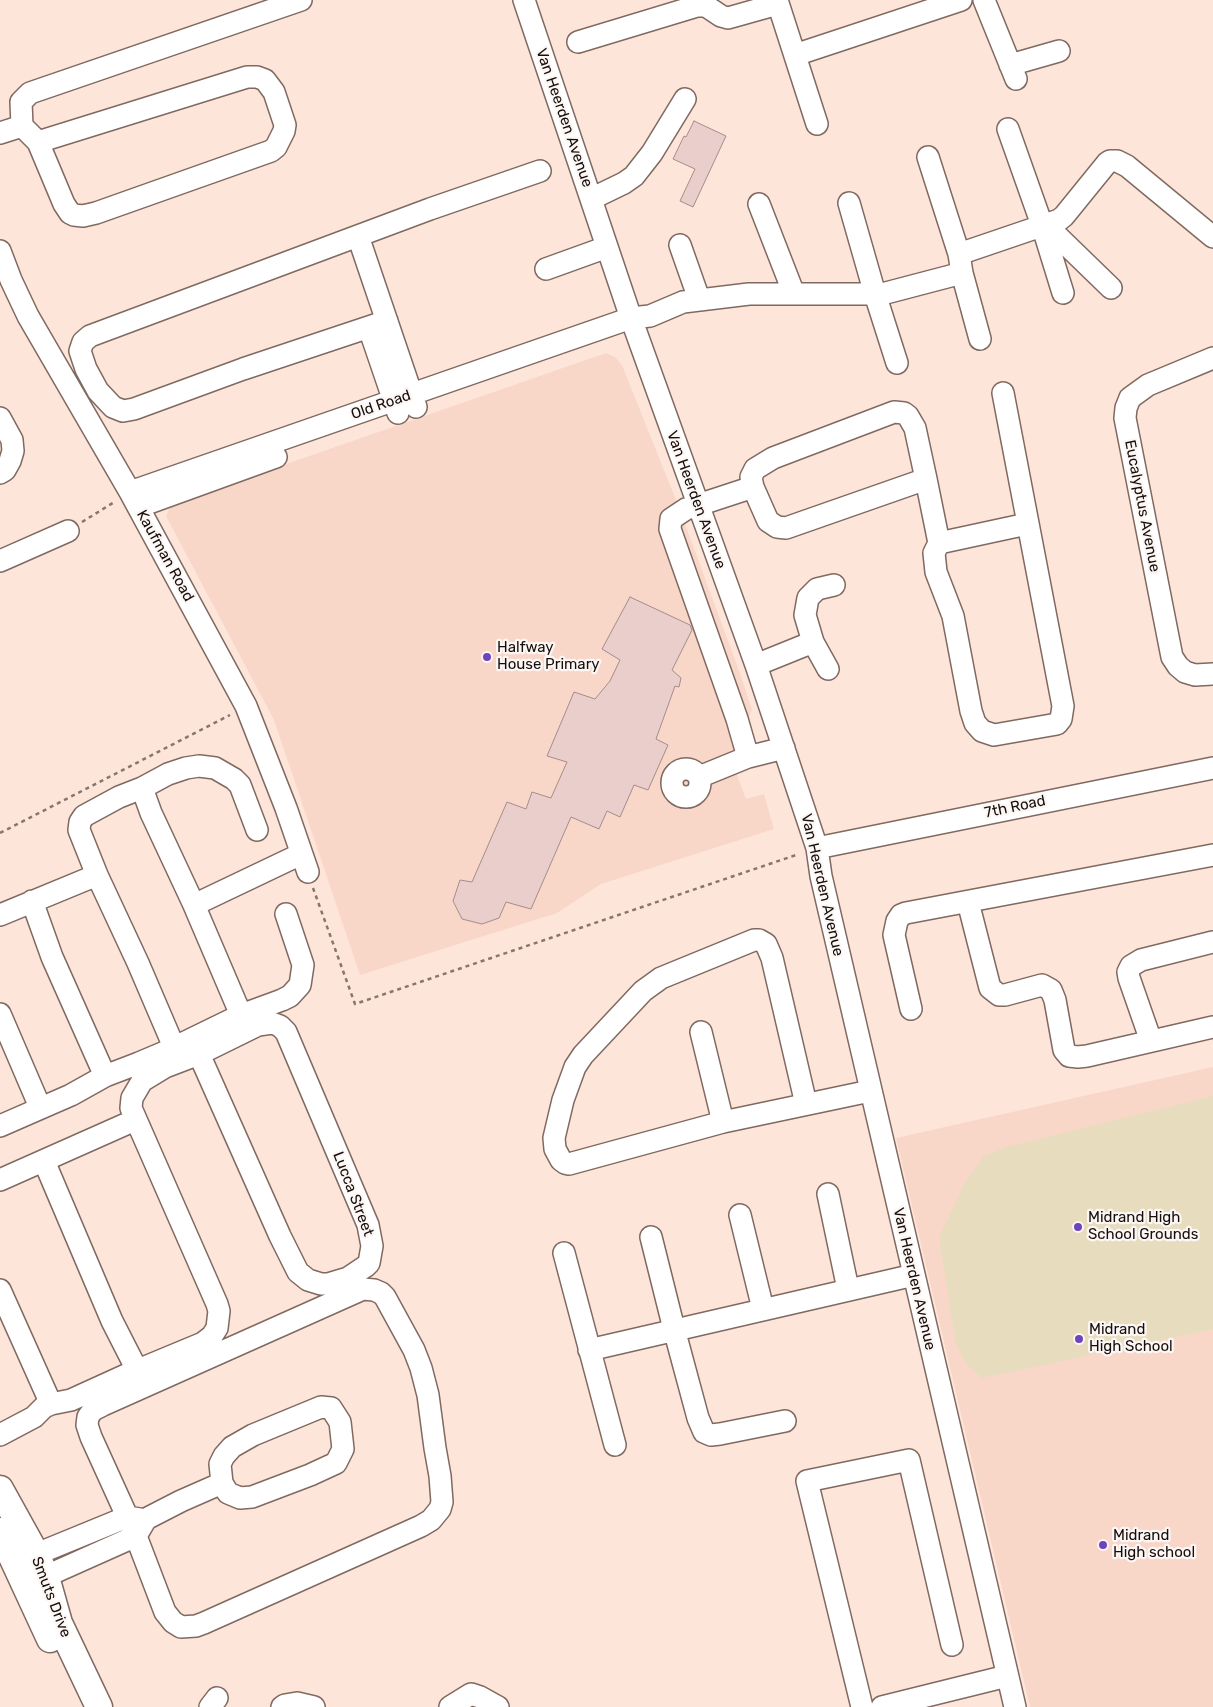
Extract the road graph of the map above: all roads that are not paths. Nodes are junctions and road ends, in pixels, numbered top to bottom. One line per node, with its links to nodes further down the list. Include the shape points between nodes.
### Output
1 (301, 0): 11 (street, via 30,93 21,102)
2 (961, 0): 8 (street)
3 (984, 0): 7 (street, via 1013,72)
4 (527, 1): 17 (street, Van Heerden Avenue)
5 (777, 2): 6 (street, via 728,18 706,6 698,6); 8 (street)
6 (578, 42)
7 (1059, 51)
8 (795, 54): 10 (street)
9 (685, 99): 17 (street, via 634,176)
10 (817, 124)
11 (22, 126): 13 (street); 14 (street)
12 (1008, 130): 20 (street)
13 (0, 133)
14 (38, 142): 14 (street, via 247,77 265,80 270,86 285,125 276,147 271,151 83,216 67,210)
15 (928, 157): 26 (street)
16 (540, 171): 21 (street)
17 (591, 199): 24 (street, Van Heerden Avenue)
18 (849, 202): 31 (street)
19 (759, 204): 30 (street)
20 (1044, 225): 22 (street, Old Road, via 1062,218 1110,160 1127,166); 26 (street, Old Road); 28 (street); 29 (street)
21 (358, 236): 34 (street); 34 (street, via 90,336 80,351 98,391 112,408 123,411)
22 (1213, 237)
23 (680, 245): 32 (street)
24 (607, 247): 27 (street); 33 (street, Van Heerden Avenue)
25 (0, 250): 44 (street, Kaufman Road, via 28,316)
26 (960, 263): 31 (street, Old Road, via 888,293); 35 (street)
27 (546, 269)
28 (1111, 288)
29 (1063, 293)
30 (794, 294): 31 (street, Old Road); 32 (street, Old Road)
31 (875, 294): 37 (street)
32 (699, 299): 33 (street, Old Road, via 683,302)
33 (639, 322): 39 (street, Old Road); 45 (street, Van Heerden Avenue)
34 (378, 324): 39 (street)
35 (980, 339)
36 (1213, 358): 54 (street, Eucalyptus Avenue, via 1148,385 1130,398 1125,418 1172,657 1185,672)
37 (897, 363)
38 (1003, 393): 46 (street)
39 (405, 404): 44 (street, Old Road)
40 (0, 418): 41 (street, via 12,440 13,451 5,470)
41 (0, 473)
42 (926, 479): 43 (street, via 786,528 776,527 768,521); 43 (street, via 915,428 908,416 894,412 762,464 752,473); 48 (street)
43 (753, 487): 45 (street)
44 (134, 499): 66 (street, Kaufman Road, via 246,706 304,863)
45 (699, 504): 52 (street, Van Heerden Avenue); 56 (street, via 674,516 670,529)
46 (1027, 524): 48 (street); 48 (street, via 1063,706 1061,719 1051,726 994,735 982,731 975,723 953,616 936,572 934,552)
47 (68, 531): 49 (street)
48 (939, 543)
49 (0, 561)
50 (834, 585): 51 (street, via 817,589 808,598 806,615)
51 (813, 642): 52 (street); 53 (street)
52 (756, 665): 55 (street, Van Heerden Avenue)
53 (828, 669)
54 (1213, 674)
55 (784, 748): 56 (street); 61 (street, Van Heerden Avenue)
56 (748, 757): 58 (street)
57 (1213, 768): 61 (street, 7th Road)
58 (700, 777)
59 (142, 788): 60 (street, via 186,768 215,768 240,785); 63 (street, via 82,817 79,830); 66 (street)
60 (258, 830)
61 (816, 848): 79 (street, Van Heerden Avenue)
62 (1213, 855): 65 (street)
63 (97, 875): 64 (street); 76 (street)
64 (32, 901): 68 (street); 78 (street, via 52,956)
65 (968, 902): 70 (street, via 906,913 897,921 894,935); 75 (street, via 990,988 1005,996 1042,985 1051,990 1066,1054 1087,1056)
66 (194, 905): 72 (street)
67 (286, 914): 72 (street, via 303,965 300,985 282,1000)
68 (0, 915)
69 (1213, 942): 75 (street, via 1141,960 1131,966 1129,978)
70 (911, 1009)
71 (0, 1014): 81 (street)
72 (241, 1015): 76 (street)
73 (1213, 1027): 75 (street)
74 (701, 1032): 83 (street)
75 (1151, 1041)
76 (174, 1047): 78 (street)
77 (198, 1054): 77 (street, Lucca Street, via 264,1024 272,1023 286,1032 368,1225 372,1246 366,1266 348,1278 328,1284 308,1280 298,1272); 82 (street, Lucca Street, via 165,1067 142,1081 132,1098)
78 (105, 1076): 81 (street)
79 (870, 1091): 80 (street); 91 (street, Van Heerden Avenue)
80 (806, 1104): 83 (street); 83 (street, via 772,958 766,944 754,940 661,978 643,991 575,1067 561,1107 554,1138 555,1150 561,1160 569,1164)
81 (40, 1107): 84 (street)
82 (135, 1120): 85 (street); 97 (street, Lucca Street, via 219,1311 217,1328 208,1340)
83 (722, 1122)
84 (0, 1126)
85 (44, 1161): 86 (street); 97 (street, via 112,1320)
86 (0, 1180)
87 (828, 1194): 92 (street)
88 (740, 1215): 94 (street)
89 (651, 1237): 95 (street)
90 (564, 1253): 96 (street)
91 (914, 1275): 92 (street); 108 (street, Van Heerden Avenue)
92 (848, 1289): 94 (street)
93 (0, 1290): 98 (street)
94 (763, 1309): 95 (street)
95 (674, 1329): 96 (street); 99 (street, via 704,1432 720,1434)
96 (589, 1350): 101 (street)
97 (137, 1370): 98 (street, Lucca Street, via 71,1400)
98 (48, 1406): 100 (street, via 34,1417)
99 (785, 1421)
100 (0, 1430)
101 (615, 1445)
102 (222, 1483): 102 (street, via 220,1464 232,1447 316,1409 331,1408 335,1413 340,1422 343,1443 342,1454 336,1462 252,1497 232,1495); 104 (street)
103 (0, 1489): 106 (main road, Smuts Drive)
104 (136, 1524): 104 (street, via 89,1431 88,1420 94,1410 363,1289 381,1293 414,1350 428,1395 442,1490 442,1502 431,1520 189,1628 173,1622 165,1612); 106 (street)
105 (0, 1531): 106 (main road, Smuts Drive)
106 (30, 1570): 109 (main road, Smuts Drive); 110 (main road, Smuts Drive)
107 (952, 1645): 115 (street, via 909,1460 807,1481)
108 (1007, 1676): 116 (street); 117 (street, Van Heerden Avenue)
109 (83, 1707)
110 (99, 1707)
111 (282, 1707): 112 (street, via 297,1703)
112 (314, 1707)
113 (450, 1707): 114 (street, via 470,1694)
114 (498, 1707)
115 (862, 1707)
116 (882, 1707)
117 (1015, 1707)

